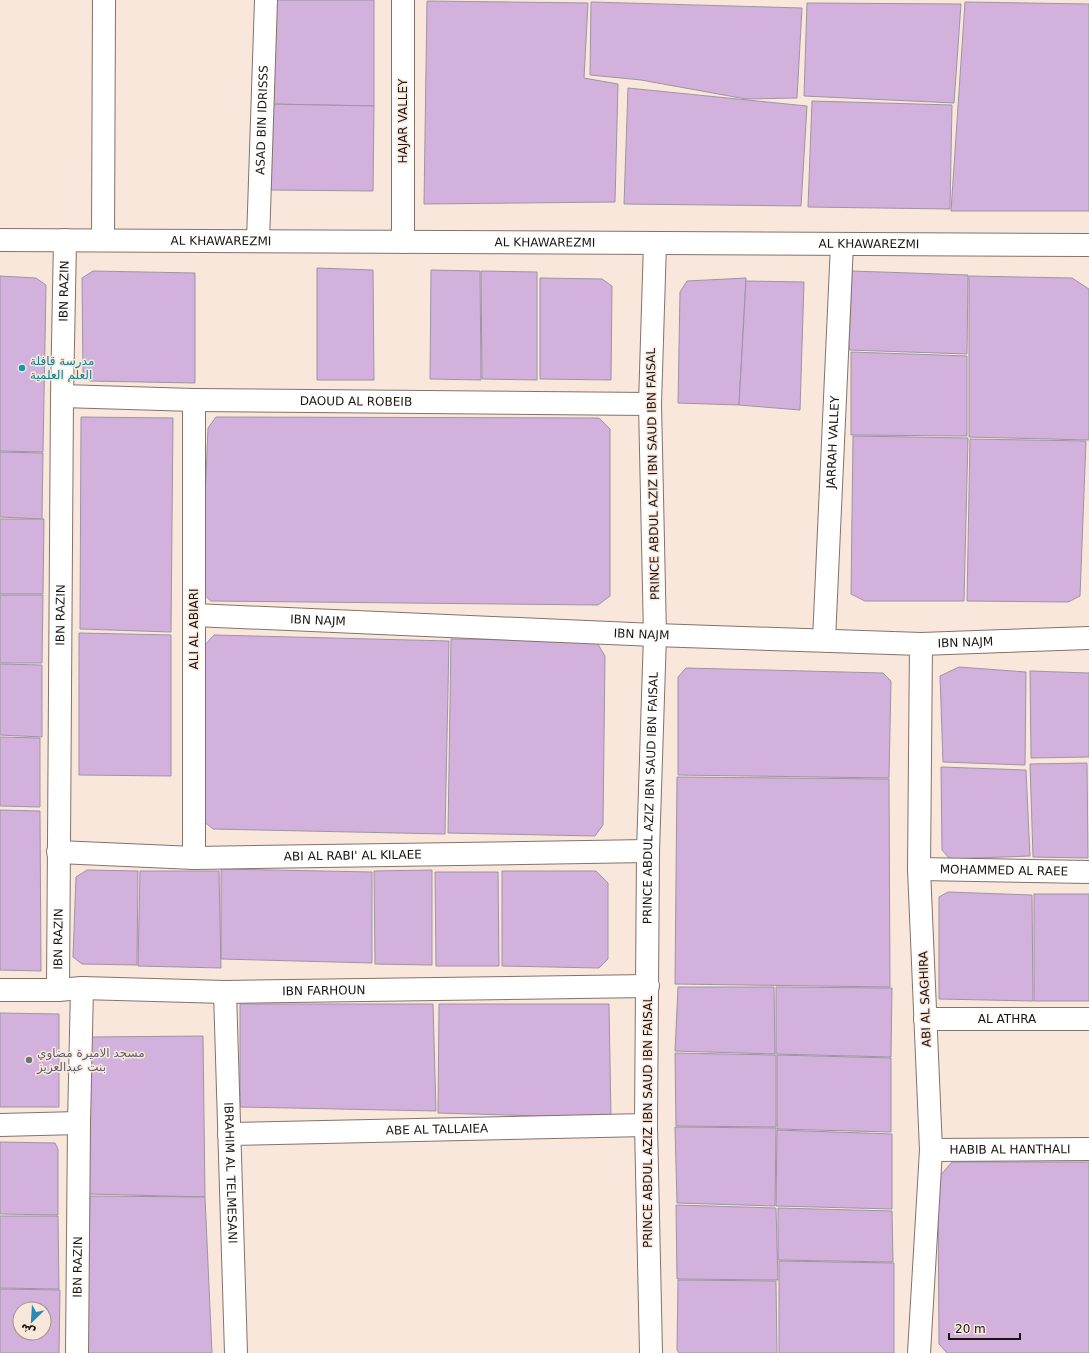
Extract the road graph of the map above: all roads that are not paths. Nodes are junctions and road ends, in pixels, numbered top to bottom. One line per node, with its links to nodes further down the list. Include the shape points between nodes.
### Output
1 (104, 0): 6 (street)
2 (266, 0): 7 (street, ASAD BIN IDRISSS)
3 (403, 0): 8 (street, HAJAR VALLEY)
4 (0, 240): 5 (street, AL KHAWAREZMI)
5 (65, 240): 6 (street, AL KHAWAREZMI); 12 (street, IBN RAZIN)
6 (103, 240): 7 (street, AL KHAWAREZMI)
7 (258, 241): 8 (street, AL KHAWAREZMI)
8 (403, 242): 9 (street, AL KHAWAREZMI)
9 (655, 243): 10 (street, AL KHAWAREZMI); 14 (street, PRINCE ABDUL AZIZ IBN SAUD IBN FAISAL)
10 (842, 244): 11 (street, AL KHAWAREZMI); 18 (street, JARRAH VALLEY)
11 (1089, 245)
12 (62, 396): 13 (street, DAOUD AL ROBEIB); 21 (street, IBN RAZIN)
13 (194, 400): 14 (street, DAOUD AL ROBEIB); 15 (street, ALI AL ABIARI)
14 (650, 404): 16 (street, PRINCE ABDUL AZIZ IBN SAUD IBN FAISAL)
15 (194, 615): 16 (street, IBN NAJM); 22 (street, ALI AL ABIARI)
16 (655, 635): 18 (street, IBN NAJM); 20 (street, PRINCE ABDUL AZIZ IBN SAUD IBN FAISAL)
17 (1089, 638): 19 (street, IBN NAJM)
18 (824, 640): 19 (street, IBN NAJM)
19 (921, 644): 23 (street, ABI AL SAGHIRA)
20 (648, 851): 22 (street, ABI AL RABI' AL KILAEE); 25 (street, PRINCE ABDUL AZIZ IBN SAUD IBN FAISAL)
21 (58, 852): 22 (street, ABI AL RABI' AL KILAEE); 28 (street, IBN RAZIN)
22 (194, 858)
23 (919, 869): 24 (street, MOHAMMED AL RAEE); 30 (street, ABI AL SAGHIRA)
24 (1089, 872)
25 (648, 986): 29 (street, IBN FARHOUN); 34 (street, PRINCE ABDUL AZIZ IBN SAUD IBN FAISAL)
26 (82, 988): 28 (street, IBN FARHOUN); 29 (street, IBN FARHOUN); 32 (street, IBN RAZIN)
27 (0, 990): 28 (street, IBN FARHOUN)
28 (58, 990)
29 (225, 992): 35 (street, IBRAHIM AL TELMESANI)
30 (925, 1019): 31 (street, AL ATHRA); 37 (street, ABI AL SAGHIRA)
31 (1089, 1019)
32 (79, 1123): 33 (street); 38 (street, IBN RAZIN)
33 (0, 1125)
34 (646, 1125): 35 (street, ABE AL TALLAIEA); 40 (street, PRINCE ABDUL AZIZ IBN SAUD IBN FAISAL)
35 (229, 1134): 39 (street, IBRAHIM AL TELMESANI)
36 (1089, 1149): 37 (street, HABIB AL HANTHALI)
37 (931, 1150): 41 (street, ABI AL SAGHIRA)
38 (77, 1353)
39 (236, 1353)
40 (651, 1353)
41 (919, 1353)

